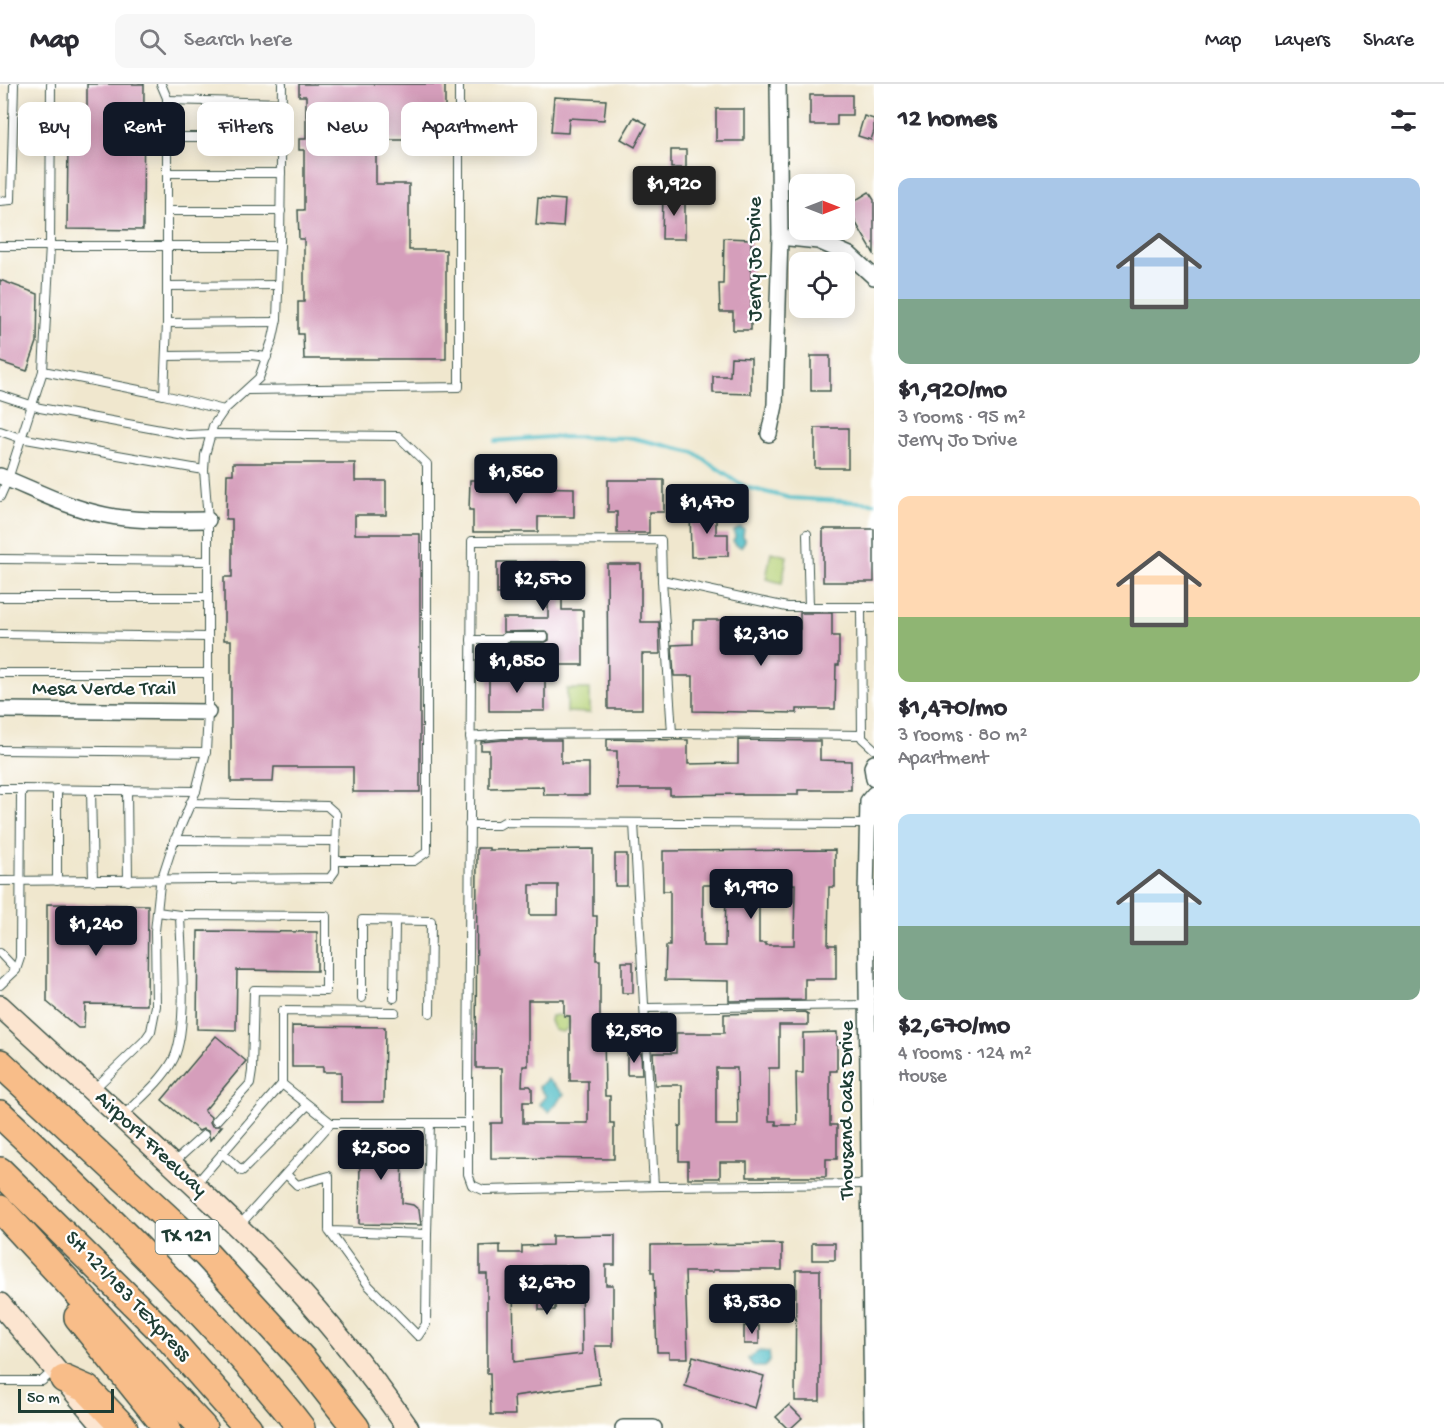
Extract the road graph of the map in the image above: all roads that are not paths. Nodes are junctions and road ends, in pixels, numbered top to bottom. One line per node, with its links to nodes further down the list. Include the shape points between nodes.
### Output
1 (14, 84): 14 (lane, via 11,200)
2 (51, 84): 19 (lane)
3 (161, 84): 7 (lane)
4 (282, 84): 9 (lane)
5 (459, 84): 30 (lane, via 459,387)
6 (778, 84): 17 (street, Jerry Jo Drive)
7 (167, 100): 8 (lane)
8 (244, 102)
9 (282, 102)
10 (167, 156): 12 (lane)
11 (281, 156): 13 (lane)
12 (167, 173): 13 (lane); 15 (lane)
13 (281, 173): 16 (lane)
14 (0, 201)
15 (167, 211): 16 (lane); 21 (lane)
16 (280, 211): 20 (lane)
17 (780, 237): 22 (street, via 818,241 840,250); 37 (street, Jerry Jo Drive, via 775,405)
18 (0, 246): 19 (lane)
19 (50, 246): 21 (lane); 29 (lane)
20 (280, 246): 21 (lane); 23 (lane)
21 (167, 248): 24 (lane)
22 (874, 277)
23 (278, 285): 24 (lane); 25 (lane)
24 (167, 286): 26 (lane)
25 (276, 322): 26 (lane); 28 (lane)
26 (167, 323): 27 (lane)
27 (166, 356): 28 (lane); 32 (lane)
28 (267, 357): 30 (lane, via 259,378)
29 (42, 371): 32 (lane); 33 (lane)
30 (248, 390): 34 (lane)
31 (0, 395): 33 (lane)
32 (164, 395): 34 (lane)
33 (31, 406): 36 (lane, via 188,435); 38 (lane)
34 (224, 411): 36 (lane)
35 (0, 431): 38 (lane)
36 (211, 434): 39 (lane); 81 (lane, via 398,436 427,464 427,852 414,861)
37 (769, 434)
38 (21, 438): 39 (lane); 40 (lane)
39 (204, 470): 42 (lane)
40 (4, 478): 41 (lane); 42 (street, via 51,499 106,516)
41 (0, 497)
42 (208, 520): 45 (lane)
43 (807, 534): 49 (lane)
44 (0, 559): 45 (lane)
45 (208, 561): 48 (lane)
46 (662, 580): 49 (lane, via 787,607); 55 (lane, via 662,540 472,542); 60 (lane)
47 (0, 597): 48 (lane)
48 (207, 597): 53 (lane)
49 (809, 607): 50 (lane)
50 (861, 607): 51 (lane); 61 (lane)
51 (874, 607)
52 (0, 634): 53 (lane)
53 (208, 636): 57 (lane)
54 (544, 637): 55 (lane)
55 (471, 640): 62 (lane)
56 (0, 673): 57 (lane)
57 (208, 673): 59 (lane)
58 (0, 710): 59 (street, Mesa Verde Trail)
59 (208, 712): 65 (lane)
60 (672, 733): 61 (lane); 62 (lane)
61 (862, 735): 63 (lane)
62 (470, 737): 78 (lane)
63 (874, 749)
64 (0, 750): 65 (lane)
65 (206, 752): 73 (lane)
66 (874, 763): 67 (street)
67 (874, 779)
68 (0, 789): 69 (lane)
69 (21, 789): 70 (lane); 83 (lane)
70 (57, 789): 71 (lane); 84 (lane)
71 (92, 790): 72 (lane); 85 (lane)
72 (127, 790): 73 (lane); 86 (lane)
73 (196, 791): 75 (lane)
74 (874, 794): 77 (street, Thousand Oaks Drive, via 868,801)
75 (190, 803): 79 (lane); 80 (lane, via 327,806 336,814)
76 (634, 823): 77 (lane); 78 (lane); 99 (lane)
77 (867, 824): 88 (street, Thousand Oaks Drive)
78 (469, 825): 110 (lane)
79 (174, 840): 80 (lane); 87 (lane)
80 (336, 841): 81 (lane)
81 (335, 861): 87 (lane, via 335,872 330,878)
82 (0, 881): 83 (lane)
83 (21, 881): 84 (lane); 93 (lane, via 20,958)
84 (57, 881): 85 (lane)
85 (93, 881): 86 (lane)
86 (128, 881): 87 (lane)
87 (161, 881): 89 (lane)
88 (870, 894): 97 (street, Thousand Oaks Drive)
89 (157, 912): 90 (lane); 104 (lane, via 156,1006 151,1031)
90 (180, 915): 108 (lane, via 182,1014 177,1052 171,1064); 109 (lane, via 326,916 326,991 254,990 250,1084)
91 (395, 921): 95 (lane, via 362,920); 96 (lane); 101 (lane, via 431,921)
92 (0, 953): 93 (lane)
93 (16, 970): 94 (lane)
94 (0, 985)
95 (362, 998)
96 (394, 998)
97 (868, 1005): 99 (lane); 106 (street, Thousand Oaks Drive)
98 (0, 1006): 104 (main road, Airport Freeway)
99 (645, 1008): 120 (lane)
100 (395, 1012): 103 (lane, via 282,1011)
101 (430, 1013)
102 (0, 1063): 137 (highway, Airport Freeway / TX 121, via 206,1254 303,1360)
103 (282, 1084): 105 (lane); 114 (lane)
104 (91, 1091): 108 (main road, Airport Freeway)
105 (308, 1105): 111 (lane); 114 (lane, via 242,1171)
106 (872, 1114): 118 (street, Thousand Oaks Drive)
107 (4, 1117): 136 (highway, SH 121/183 TEXpress, via 170,1281 249,1365)
108 (121, 1118): 115 (main road, Airport Freeway)
109 (216, 1121)
110 (468, 1122): 112 (lane); 120 (lane, via 468,1174 472,1185 483,1190)
111 (331, 1123): 112 (lane); 117 (lane)
112 (430, 1123): 126 (lane)
113 (204, 1135): 115 (lane)
114 (222, 1153): 119 (lane)
115 (171, 1165): 119 (main road, Airport Freeway)
116 (0, 1171): 135 (highway, SH 121/183 TEXpress, via 167,1336)
117 (286, 1173): 123 (lane); 125 (lane, via 297,1185 329,1176)
118 (869, 1184): 120 (lane); 122 (street, Thousand Oaks Drive)
119 (194, 1186): 123 (main road, Airport Freeway)
120 (654, 1186)
121 (0, 1209): 134 (highway)
122 (872, 1219): 128 (street, Thousand Oaks Drive)
123 (238, 1227): 138 (main road, Airport Freeway, via 351,1351)
124 (0, 1230): 133 (highway, via 95,1337)
125 (329, 1231): 126 (lane); 126 (lane, via 369,1286 418,1336 426,1324)
126 (428, 1234)
127 (0, 1304): 129 (main road)
128 (873, 1322): 141 (street, Thousand Oaks Drive)
129 (60, 1374): 130 (lane, via 42,1381); 131 (main road); 132 (highway, via 87,1389)
130 (0, 1381)
131 (105, 1428)
132 (124, 1428)
133 (167, 1428)
134 (203, 1428)
135 (248, 1428)
136 (301, 1428)
137 (356, 1428)
138 (408, 1428)
139 (623, 1428): 140 (street)
140 (654, 1428)
141 (872, 1428)

